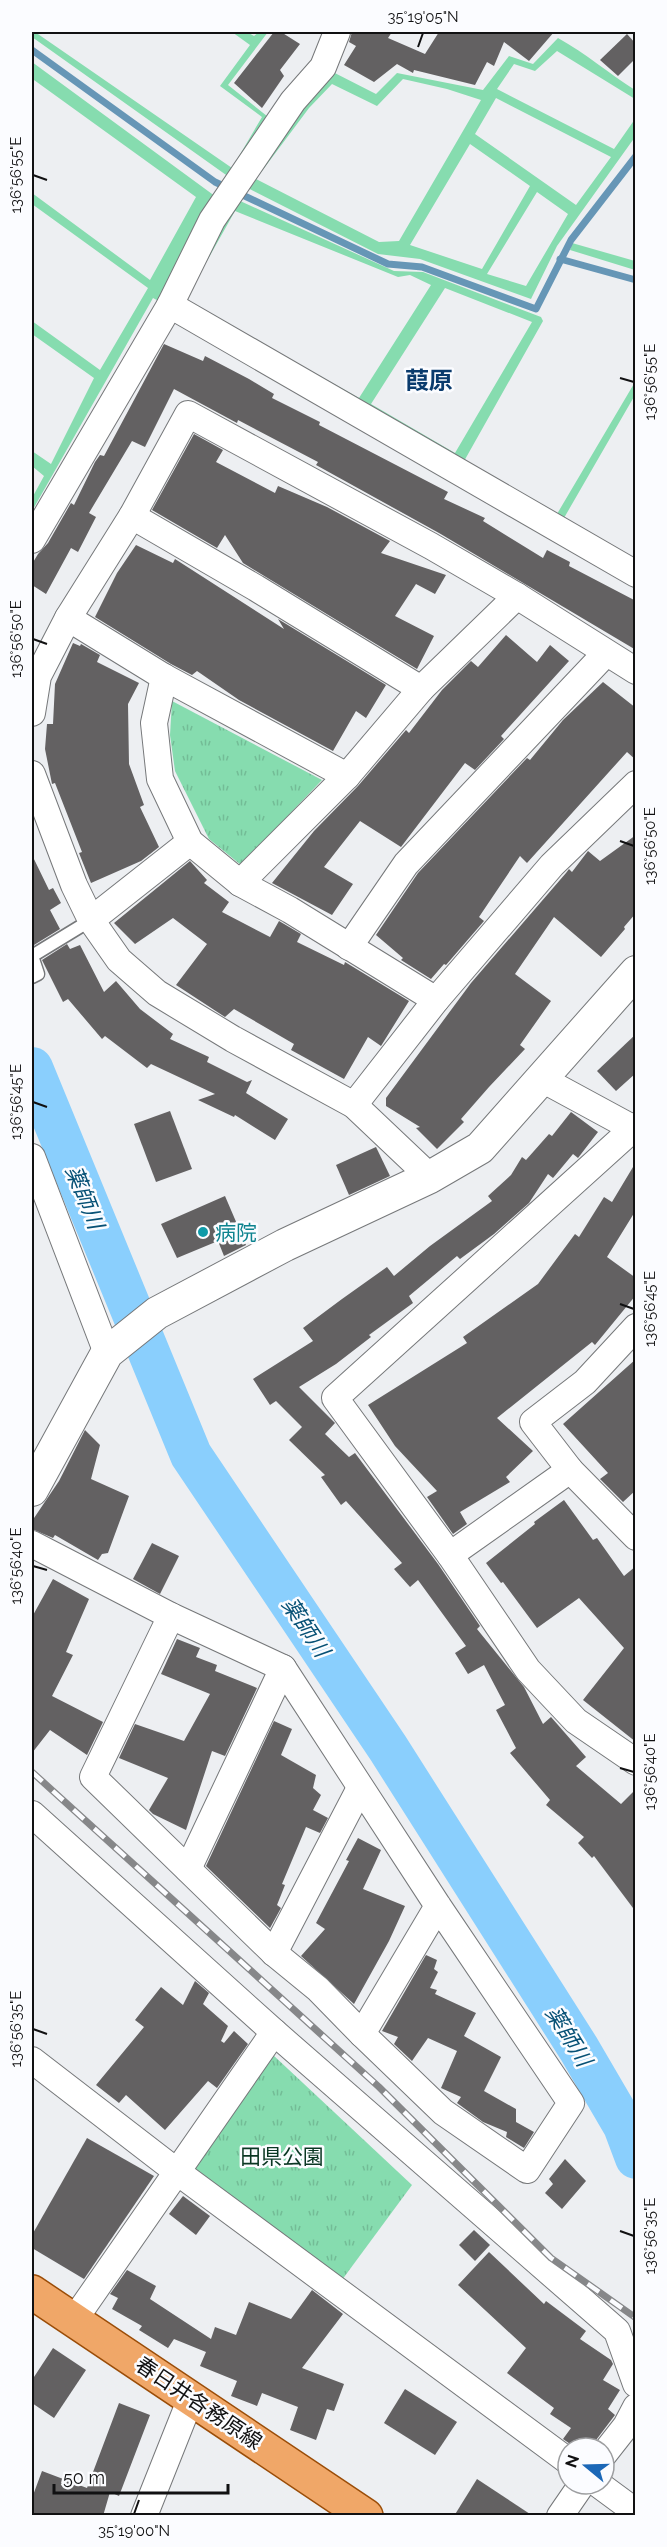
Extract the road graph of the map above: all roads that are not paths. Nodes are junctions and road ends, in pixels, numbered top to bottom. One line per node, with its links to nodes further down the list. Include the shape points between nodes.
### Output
1 (337, 32): 2 (street, via 323,67 288,109 212,220)
2 (170, 305): 4 (street); 5 (street)
3 (132, 516): 6 (street, via 188,414); 7 (street); 11 (street)
4 (32, 540)
5 (636, 574)
6 (517, 596): 8 (street); 11 (street)
7 (68, 618): 10 (street); 12 (street, via 38,676)
8 (606, 653): 9 (street); 19 (street, via 406,864)
9 (636, 671)
10 (164, 676): 14 (street); 16 (street, via 154,723 160,779)
11 (421, 688): 14 (street)
12 (32, 712)
13 (32, 774): 18 (street)
14 (347, 776): 17 (street)
15 (636, 784): 22 (street, via 552,865)
16 (190, 842): 17 (street); 18 (street)
17 (240, 883): 19 (street)
18 (91, 920): 21 (lane, via 32,956 38,974); 24 (street, via 118,960 157,993)
19 (349, 946): 22 (street)
20 (636, 972): 23 (street)
21 (32, 977)
22 (436, 1000): 24 (street)
23 (540, 1078): 25 (street); 27 (street, via 480,1148)
24 (354, 1106): 27 (street)
25 (635, 1128): 34 (street, via 335,1398)
26 (32, 1157): 29 (street)
27 (430, 1177): 29 (street, via 285,1245 157,1312)
28 (636, 1326): 30 (street, via 585,1382 533,1422)
29 (106, 1353): 31 (street)
30 (570, 1470): 32 (street); 34 (street)
31 (32, 1490)
32 (635, 1534)
33 (32, 1544): 35 (street)
34 (450, 1555): 37 (street, via 528,1670 576,1721)
35 (171, 1616): 36 (street); 40 (street, via 93,1777)
36 (283, 1668): 38 (street); 40 (street)
37 (636, 1762)
38 (360, 1788): 41 (street); 42 (street)
39 (32, 1814): 43 (street)
40 (188, 1869): 42 (street)
41 (438, 1906): 44 (street); 44 (street, via 571,2103 527,2170 444,2112)
42 (274, 1953): 44 (street, via 318,1989)
43 (274, 2032): 46 (street); 49 (street, via 617,2331)
44 (362, 2034)
45 (32, 2060): 46 (street)
46 (176, 2171): 48 (street); 53 (street)
47 (32, 2292): 48 (main road, 春日井各務原線)
48 (74, 2320): 50 (main road, 春日井各務原線)
49 (636, 2384)
50 (191, 2398): 57 (main road, 春日井各務原線); 58 (street)
51 (636, 2407): 52 (street)
52 (616, 2439)
53 (556, 2452)
54 (574, 2496): 59 (street)
55 (614, 2496): 56 (street)
56 (636, 2512)
57 (363, 2515)
58 (144, 2516)
59 (560, 2516)

